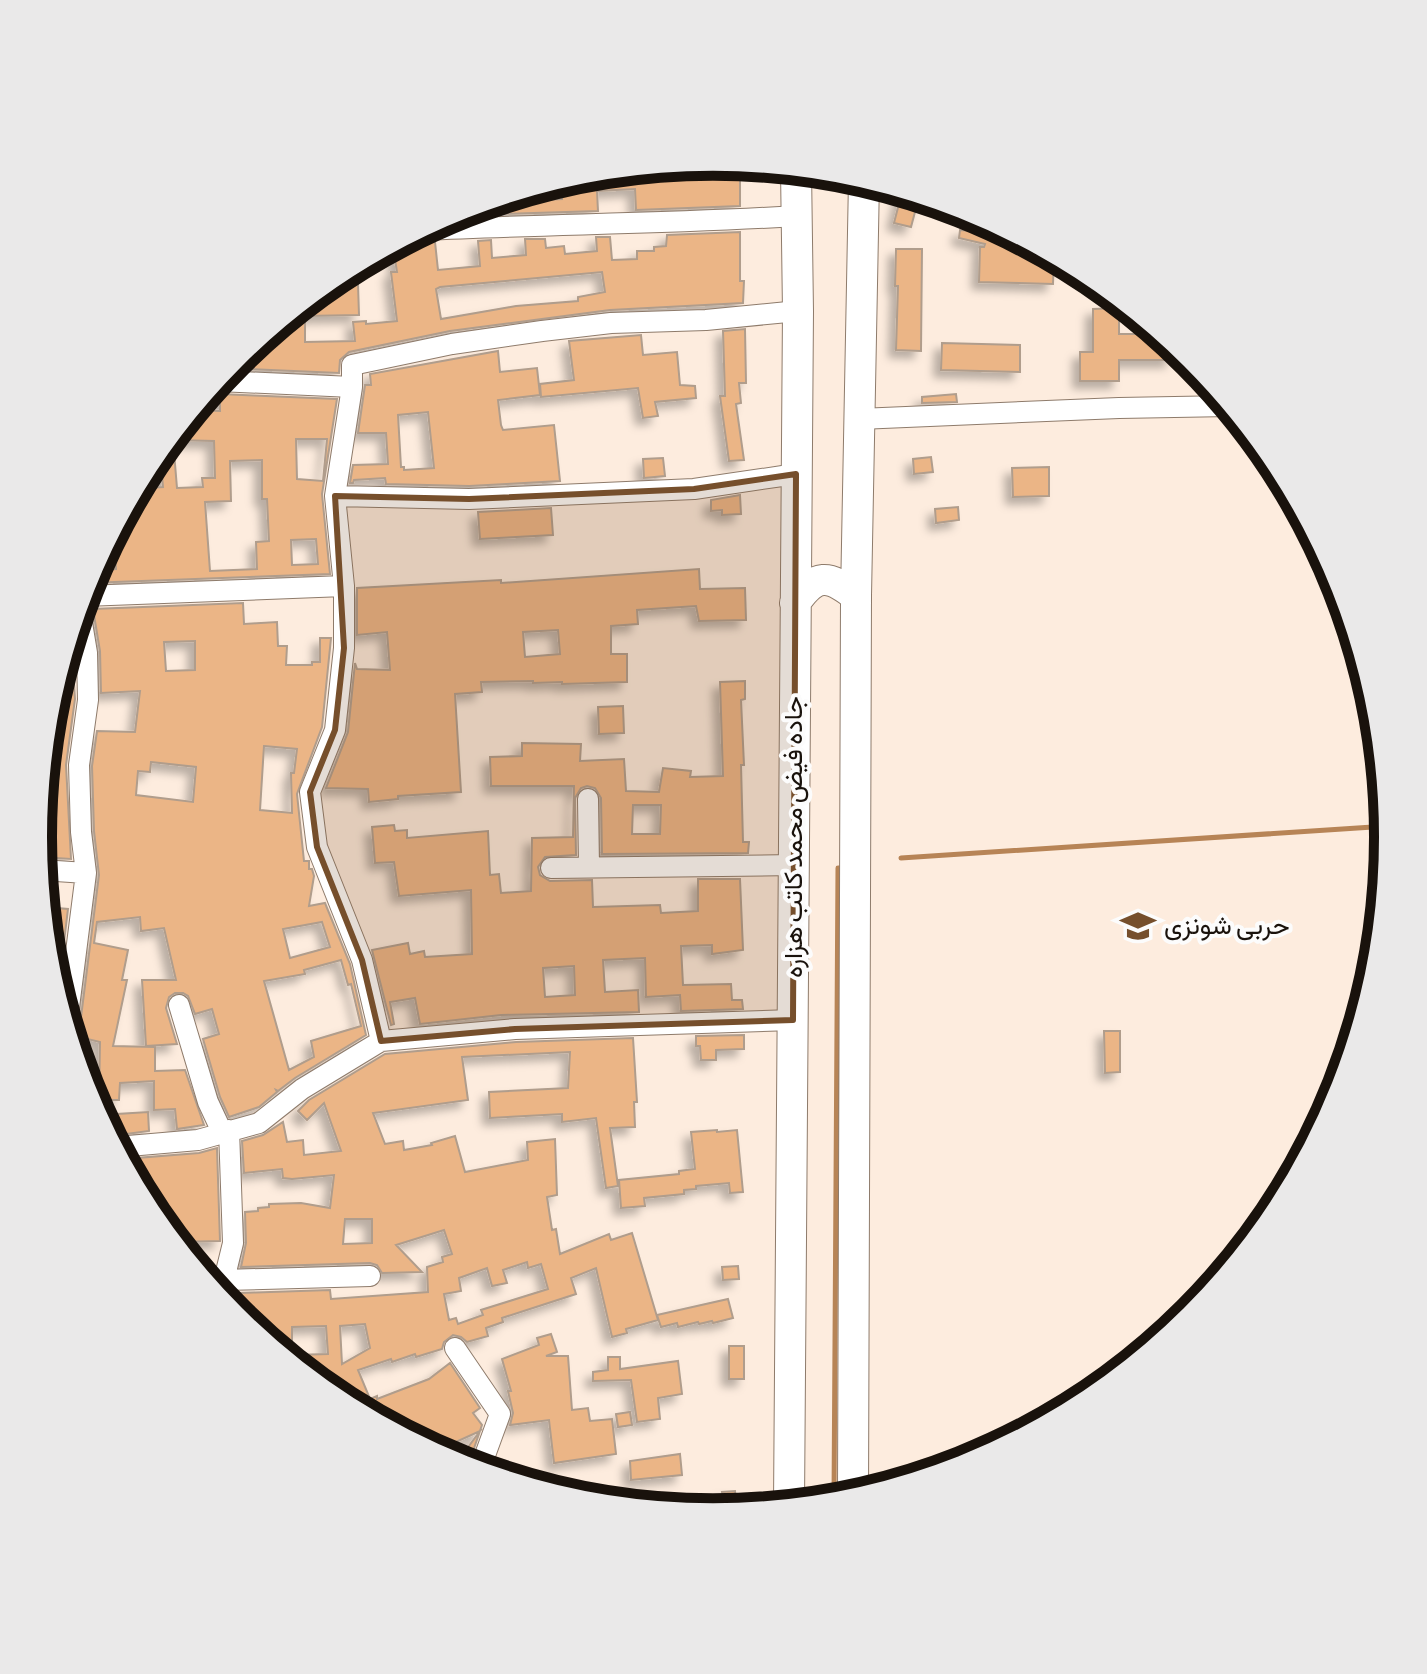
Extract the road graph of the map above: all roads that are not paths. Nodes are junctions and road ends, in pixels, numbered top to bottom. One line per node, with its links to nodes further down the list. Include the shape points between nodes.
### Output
1 (796, 181): 3 (main road, جاده فیض محمد کاتب هزاره)
2 (864, 193): 9 (main road)
3 (796, 216): 4 (street); 5 (main road, جاده فیض محمد کاتب هزاره)
4 (454, 229)
5 (798, 311): 7 (street, via 611,323 452,344 352,365); 10 (main road, جاده فیض محمد کاتب هزاره)
6 (234, 382): 7 (street)
7 (352, 387): 11 (street)
8 (1216, 407): 9 (street)
9 (859, 419): 14 (main road)
10 (796, 474): 11 (street, via 694,489 469,499); 15 (main road, جاده فیض محمد کاتب هزاره)
11 (335, 496): 12 (street)
12 (344, 586): 13 (street); 26 (street, via 335,730 310,792 317,847 362,960)
13 (98, 595)
14 (856, 596): 15 (main road, via 836,580 819,580); 34 (main road)
15 (795, 603): 18 (main road, جاده فیض محمد کاتب هزاره)
16 (78, 656): 22 (street, via 88,700 79,765)
17 (588, 799): 19 (street)
18 (795, 865): 19 (street); 25 (main road, جاده فیض محمد کاتب هزاره)
19 (589, 867): 20 (street)
20 (551, 868)
21 (53, 871): 22 (street)
22 (86, 873): 23 (street)
23 (71, 991)
24 (179, 1005): 27 (street, via 208,1102)
25 (793, 1020): 26 (street, via 515,1029); 35 (main road, جاده فیض محمد کاتب هزاره)
26 (381, 1041): 27 (street, via 302,1089 259,1123)
27 (226, 1131): 28 (street, via 198,1140); 30 (street, via 233,1243)
28 (129, 1146)
29 (370, 1276): 31 (street)
30 (225, 1283)
31 (231, 1289)
32 (455, 1348): 33 (street, via 500,1414)
33 (484, 1457)
34 (853, 1484)
35 (789, 1494)

